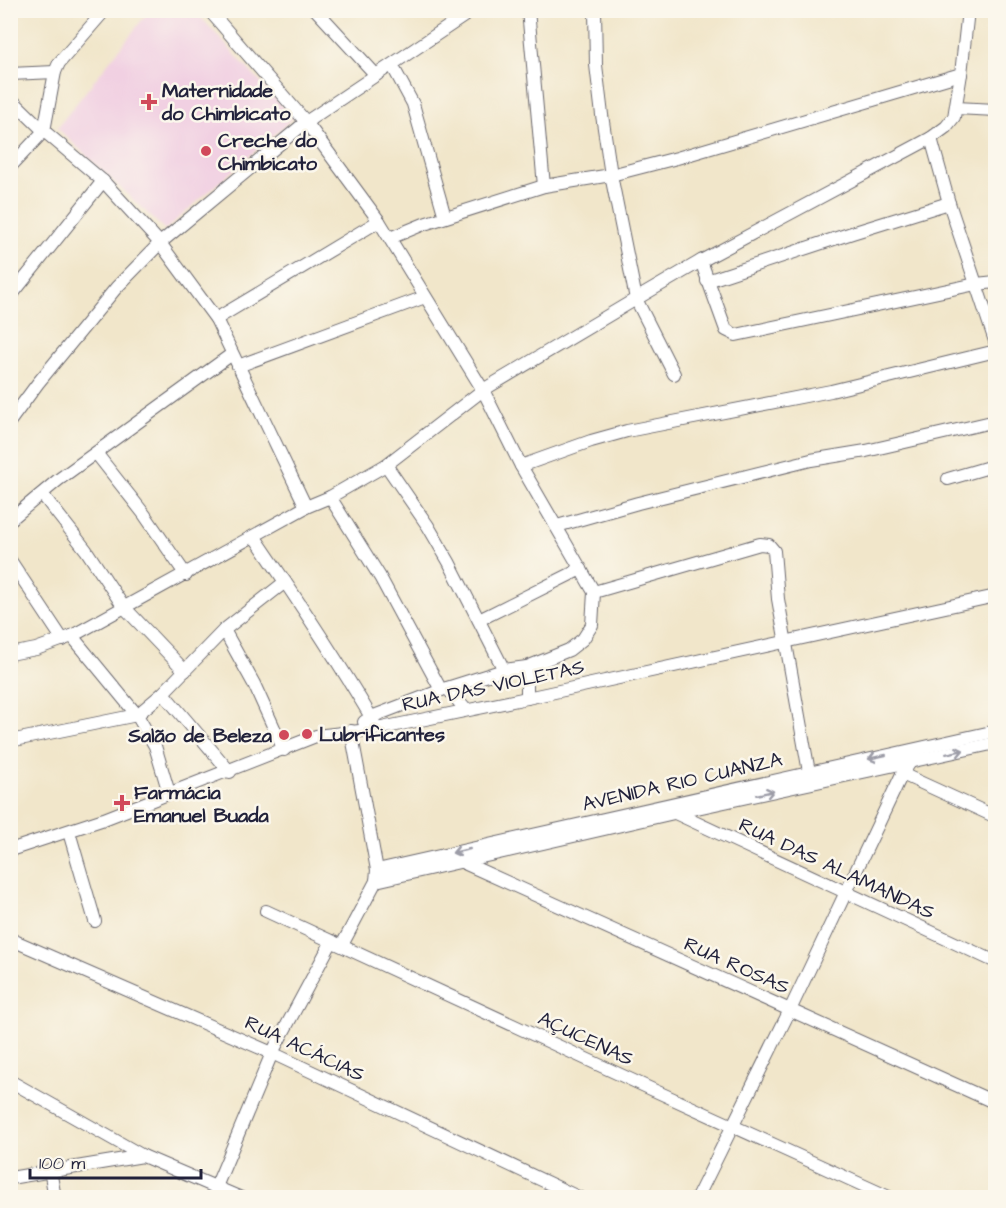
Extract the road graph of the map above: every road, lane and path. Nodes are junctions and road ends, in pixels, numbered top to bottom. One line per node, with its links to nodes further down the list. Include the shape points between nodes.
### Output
1 (105, 10): 10 (street)
2 (209, 10): 17 (street)
3 (316, 10): 13 (street)
4 (473, 10): 8 (street)
5 (528, 10): 23 (street)
6 (595, 10): 21 (street, via 596,65)
7 (968, 10): 12 (street)
8 (457, 15): 9 (street)
9 (392, 65): 13 (street); 25 (street, via 413,104)
10 (55, 72): 11 (street); 18 (street)
11 (10, 74)
12 (961, 74): 15 (street); 21 (street)
13 (376, 75): 17 (street)
14 (10, 98): 18 (street)
15 (956, 108): 16 (street); 19 (street, via 946,127)
16 (996, 110)
17 (306, 122): 26 (street); 28 (street)
18 (44, 131): 20 (street); 22 (street)
19 (931, 138): 24 (street); 29 (street)
20 (10, 168)
21 (611, 175): 23 (street); 35 (street)
22 (103, 181): 28 (street); 33 (street)
23 (544, 186): 25 (street)
24 (949, 203): 30 (street); 32 (street)
25 (445, 218): 27 (street)
26 (379, 221): 27 (street); 36 (street)
27 (390, 238): 34 (street)
28 (160, 243): 36 (street); 43 (street, via 116,288)
29 (700, 261): 30 (street); 35 (street)
30 (707, 280): 32 (street, via 726,330 736,335)
31 (996, 282): 32 (street)
32 (976, 284): 37 (street)
33 (10, 297)
34 (425, 297): 40 (street); 42 (street)
35 (636, 299): 41 (street); 42 (street)
36 (216, 319): 39 (street)
37 (996, 344)
38 (996, 351): 48 (street, via 831,391 627,431)
39 (232, 354): 40 (street); 45 (street)
40 (238, 366): 52 (street)
41 (674, 374)
42 (483, 390): 46 (street); 48 (street)
43 (10, 421)
44 (996, 421): 54 (street, via 811,460)
45 (96, 453): 50 (street); 58 (street)
46 (386, 465): 51 (street); 63 (street, via 428,526)
47 (996, 465): 49 (street)
48 (521, 466): 54 (street)
49 (948, 479)
50 (42, 494): 53 (street); 62 (street)
51 (330, 497): 52 (street); 71 (street)
52 (306, 507): 55 (street)
53 (10, 520)
54 (557, 526): 57 (street)
55 (255, 536): 58 (street); 59 (street)
56 (10, 560): 65 (street)
57 (581, 568): 60 (street); 63 (street)
58 (186, 574): 62 (street)
59 (285, 582): 64 (street); 76 (street, via 323,636)
60 (594, 592): 66 (street, via 760,544 769,545 774,551); 68 (street, via 592,625 583,639 569,650)
61 (996, 596): 66 (street, RUA DAS VIOLETAS)
62 (123, 606): 65 (street); 70 (street)
63 (479, 620): 69 (street)
64 (224, 630): 70 (street); 82 (street)
65 (68, 638): 67 (street); 75 (street)
66 (785, 641): 73 (street, RUA DAS VIOLETAS); 85 (street)
67 (10, 654)
68 (527, 667): 69 (street); 73 (street)
69 (504, 670): 71 (street)
70 (184, 671): 72 (street)
71 (444, 689): 74 (street); 76 (street)
72 (163, 693): 75 (street); 84 (street)
73 (528, 698): 74 (street, RUA DAS VIOLETAS)
74 (466, 710): 76 (street, RUA DAS VIOLETAS)
75 (137, 715): 79 (street); 87 (street, via 154,746)
76 (374, 723): 77 (street)
77 (351, 731): 82 (street, via 316,736); 93 (street)
78 (996, 731): 81 (street, AVENIDA RIO CUANZA)
79 (10, 741)
80 (996, 743): 83 (street, one-way to 80)
81 (920, 748): 83 (street); 85 (street, AVENIDA RIO CUANZA, one-way to 85)
82 (284, 750): 84 (street)
83 (911, 761): 86 (street); 88 (street, one-way to 83)
84 (230, 772): 87 (street)
85 (809, 772): 88 (street, AVENIDA RIO CUANZA)
86 (902, 774): 89 (street); 94 (street)
87 (169, 793): 90 (street)
88 (669, 809): 92 (street); 93 (street, AVENIDA RIO CUANZA, one-way to 93); 94 (street, RUA DAS ALAMANDAS)
89 (996, 817)
90 (69, 832): 91 (street); 96 (street)
91 (10, 850)
92 (462, 862): 93 (street); 100 (street, RUA ROSAS)
93 (378, 877): 98 (street)
94 (845, 893): 99 (street, RUA DAS ALAMANDAS); 100 (street)
95 (266, 911): 98 (street, AÇUCENAS)
96 (95, 921)
97 (10, 939): 101 (street, RUA ACÁCIAS)
98 (337, 943): 101 (street); 104 (street, AÇUCENAS)
99 (996, 962)
100 (790, 1010): 103 (street, RUA ROSAS); 104 (street)
101 (272, 1053): 108 (street); 111 (street, RUA ACÁCIAS)
102 (10, 1081): 105 (street)
103 (996, 1103)
104 (732, 1125): 112 (street); 113 (street, AÇUCENAS)
105 (143, 1156): 106 (street); 108 (street)
106 (50, 1170): 107 (street); 109 (street)
107 (10, 1178)
108 (216, 1192): 110 (street)
109 (55, 1197)
110 (241, 1197)
111 (580, 1197)
112 (697, 1197)
113 (891, 1197)

